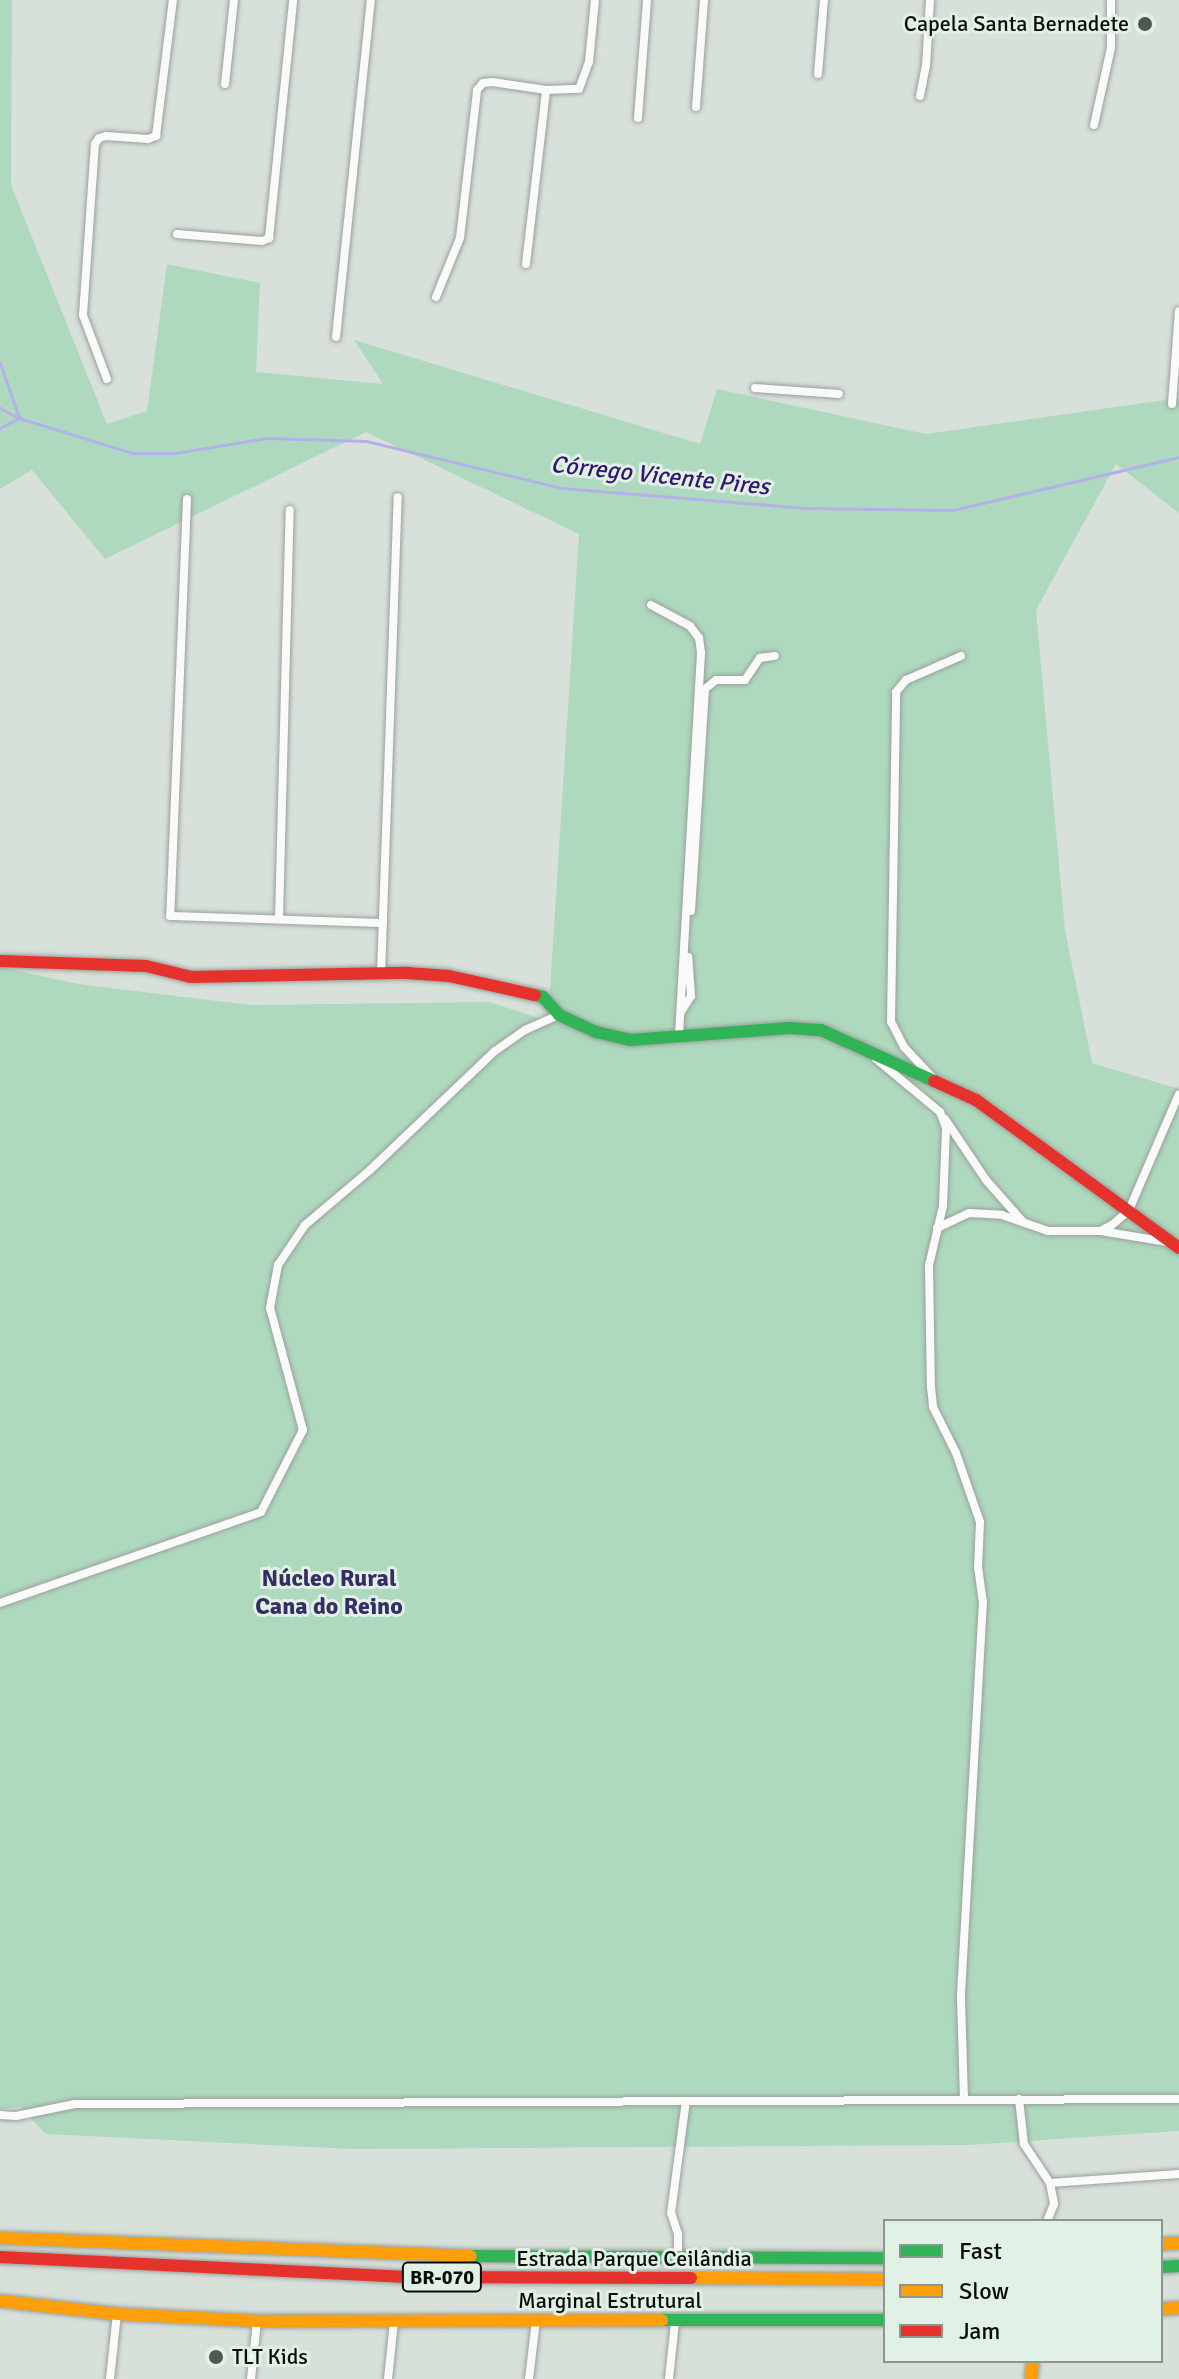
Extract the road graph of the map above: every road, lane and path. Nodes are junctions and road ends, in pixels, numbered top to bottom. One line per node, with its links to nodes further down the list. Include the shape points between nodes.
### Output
1 (173, 0): 23 (street, via 156,136 106,136 95,144 83,315)
2 (234, 0): 12 (street)
3 (293, 0): 18 (street, via 269,238)
4 (371, 0): 22 (street)
5 (595, 0): 13 (street, via 579,89)
6 (647, 0): 16 (street)
7 (704, 0): 15 (street)
8 (824, 0): 11 (street)
9 (930, 0): 14 (street)
10 (1111, 0): 17 (street, via 1111,48)
11 (818, 74)
12 (225, 84)
13 (546, 90): 19 (street); 20 (street, via 492,82 477,90 460,238)
14 (920, 96)
15 (696, 107)
16 (638, 118)
17 (1094, 125)
18 (177, 234)
19 (526, 264)
20 (436, 297)
21 (1179, 311): 26 (street)
22 (336, 337)
23 (107, 379)
24 (755, 388): 25 (street)
25 (839, 394)
26 (1172, 404)
27 (398, 497): 34 (street)
28 (187, 499): 33 (street, via 170,916)
29 (290, 510): 33 (street)
30 (651, 605): 37 (street, via 690,626 701,653)
31 (775, 656): 37 (street, via 760,658 745,680 716,680 705,689 688,964 691,996)
32 (961, 656): 41 (street, via 906,680 896,692 891,1022 904,1047)
33 (279, 918): 34 (street)
34 (383, 923): 36 (street)
35 (0, 961): 36 (main road, via 146,966 191,977)
36 (381, 976): 38 (main road, via 407,973 482,981 543,997)
37 (681, 1012): 39 (street)
38 (559, 1015): 39 (main road, via 613,1038); 49 (street, via 495,1051 305,1225 278,1265 270,1308 303,1430 261,1512)
39 (679, 1036): 40 (main road, via 821,1030)
40 (874, 1056): 41 (main road); 43 (street)
41 (933, 1079): 44 (main road, via 976,1100)
42 (1179, 1094): 44 (street)
43 (940, 1112): 45 (street, via 986,1180); 46 (street, via 946,1160)
44 (1129, 1210): 47 (street); 48 (main road)
45 (1024, 1223): 46 (street, via 969,1213); 47 (street, via 1048,1231)
46 (936, 1229): 50 (street, via 929,1265 933,1407 956,1453 981,1536 983,1601 961,1998)
47 (1100, 1231): 48 (street)
48 (1176, 1245)
49 (0, 1603)
50 (964, 2098): 51 (street); 53 (street)
51 (1019, 2099): 52 (street); 56 (street, via 1024,2144)
52 (1179, 2099)
53 (686, 2101): 54 (street, via 75,2104); 60 (street, via 671,2213)
54 (0, 2115)
55 (1179, 2174): 56 (street)
56 (1050, 2183): 57 (street, via 1054,2204)
57 (1048, 2219)
58 (0, 2238): 60 (main road, Estrada Parque Ceilândia / BR-070, via 417,2256)
59 (0, 2257): 62 (main road, Estrada Parque Ceilândia / BR-070, via 413,2277)
60 (678, 2258): 61 (main road, Estrada Parque Ceilândia / BR-070)
61 (883, 2258)
62 (882, 2281)
63 (0, 2301): 64 (main road, Marginal Estrutural)
64 (117, 2314): 67 (main road, Marginal Estrutural); 70 (street)
65 (536, 2320): 68 (main road, Marginal Estrutural); 69 (main road, Marginal Estrutural); 73 (street)
66 (883, 2320): 69 (main road, Marginal Estrutural)
67 (257, 2321): 68 (main road, Marginal Estrutural); 71 (street)
68 (394, 2322): 72 (street)
69 (675, 2322): 74 (street)
70 (110, 2379)
71 (251, 2379)
72 (388, 2379)
73 (529, 2379)
74 (669, 2379)

